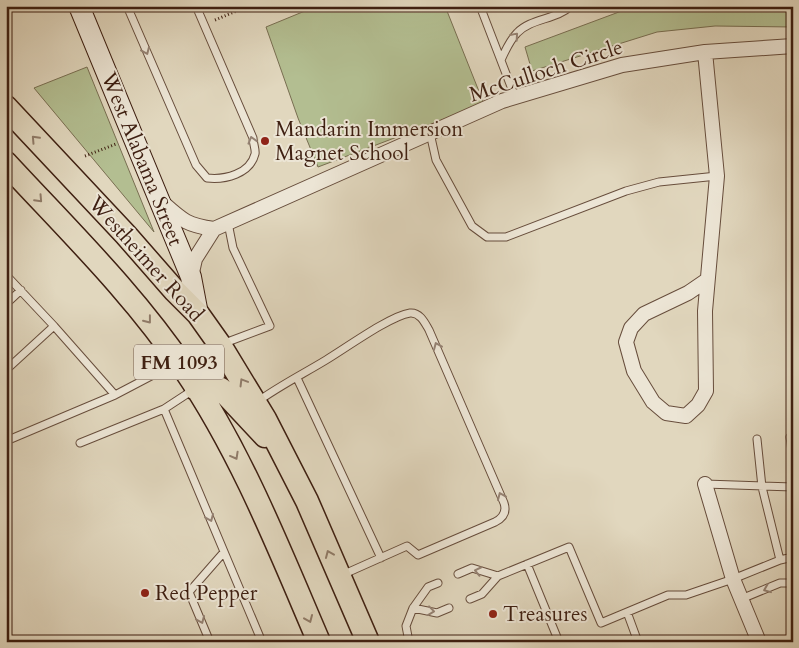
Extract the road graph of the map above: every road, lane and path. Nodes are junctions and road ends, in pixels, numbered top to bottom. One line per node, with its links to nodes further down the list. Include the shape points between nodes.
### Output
1 (79, 6): 18 (street, West Alabama Street)
2 (127, 6): 3 (lane, one-way to 3, via 196,165 207,178 221,180 249,167 256,153)
3 (196, 6)
4 (480, 6): 10 (lane)
5 (571, 6): 10 (lane, one-way to 5, via 517,32)
6 (246, 7): 7 (path)
7 (214, 20)
8 (793, 46): 9 (street, McCulloch Circle)
9 (705, 52): 11 (street, McCulloch Circle, via 622,65); 17 (street)
10 (501, 60): 11 (lane)
11 (515, 97): 13 (street, McCulloch Circle)
12 (6, 107): 26 (main road, Westheimer Road / FM 1093, one-way to 12)
13 (430, 133): 17 (lane, via 436,160 472,226 487,237 506,237 626,191); 19 (street, McCulloch Circle)
14 (122, 141): 15 (path)
15 (85, 156)
16 (6, 163): 29 (main road, Westheimer Road / FM 1093, one-way to 29, via 130,297)
17 (716, 176): 23 (street)
18 (159, 199): 20 (street, via 193,226); 22 (street, West Alabama Street)
19 (228, 223): 20 (street, McCulloch Circle); 28 (lane, via 233,248 270,326)
20 (214, 229): 22 (street, via 195,259)
21 (6, 275): 24 (lane)
22 (191, 277): 26 (street, West Alabama Street)
23 (707, 280): 23 (street, via 644,314 631,328 626,342 634,371 653,402 666,413 686,416 706,391)
24 (20, 290): 25 (lane); 27 (lane)
25 (6, 304)
26 (198, 314): 28 (main road, Westheimer Road / FM 1093)
27 (54, 326): 30 (lane); 33 (lane)
28 (220, 344): 34 (main road, Westheimer Road / FM 1093, one-way to 28)
29 (179, 362): 32 (main road, Westheimer Road / FM 1093); 33 (lane)
30 (6, 370)
31 (297, 378): 34 (lane); 47 (lane); 47 (lane, one-way to 31, via 407,546 418,555 502,518 505,510 425,322 413,313 392,320)
32 (196, 388): 35 (lane); 40 (main road, via 211,384 221,389); 63 (main road, Westheimer Road / FM 1093, one-way to 63, via 253,489)
33 (115, 395): 38 (lane)
34 (256, 403): 40 (main road, Westheimer Road / FM 1093)
35 (164, 409): 39 (lane); 45 (lane, one-way to 45)
36 (790, 437): 41 (lane)
37 (757, 439): 43 (lane)
38 (6, 441)
39 (80, 443)
40 (283, 455): 51 (main road, Westheimer Road / FM 1093, one-way to 40)
41 (793, 459)
42 (705, 484): 43 (lane); 53 (street)
43 (762, 487): 44 (lane); 48 (lane)
44 (793, 487)
45 (224, 552): 61 (lane, one-way to 61, via 189,592); 62 (lane)
46 (793, 557): 48 (lane)
47 (380, 558): 51 (lane)
48 (780, 560): 53 (lane)
49 (527, 564): 52 (lane); 60 (lane, via 569,547 601,623); 66 (lane)
50 (458, 574): 52 (lane, one-way to 50, via 472,568)
51 (339, 576): 64 (main road, Westheimer Road / FM 1093)
52 (498, 576): 56 (lane, via 482,594)
53 (733, 579): 57 (street); 60 (lane, via 686,595 668,595)
54 (438, 583): 58 (lane, via 428,587)
55 (793, 583): 57 (lane, one-way to 57, via 780,584)
56 (470, 599)
57 (741, 599): 68 (street)
58 (413, 608): 59 (lane, one-way to 59, via 437,613); 65 (lane, via 406,626)
59 (449, 608)
60 (627, 612): 67 (lane)
61 (210, 642)
62 (262, 642)
63 (319, 642)
64 (368, 642)
65 (410, 642)
66 (560, 642)
67 (638, 642)
68 (759, 642)

